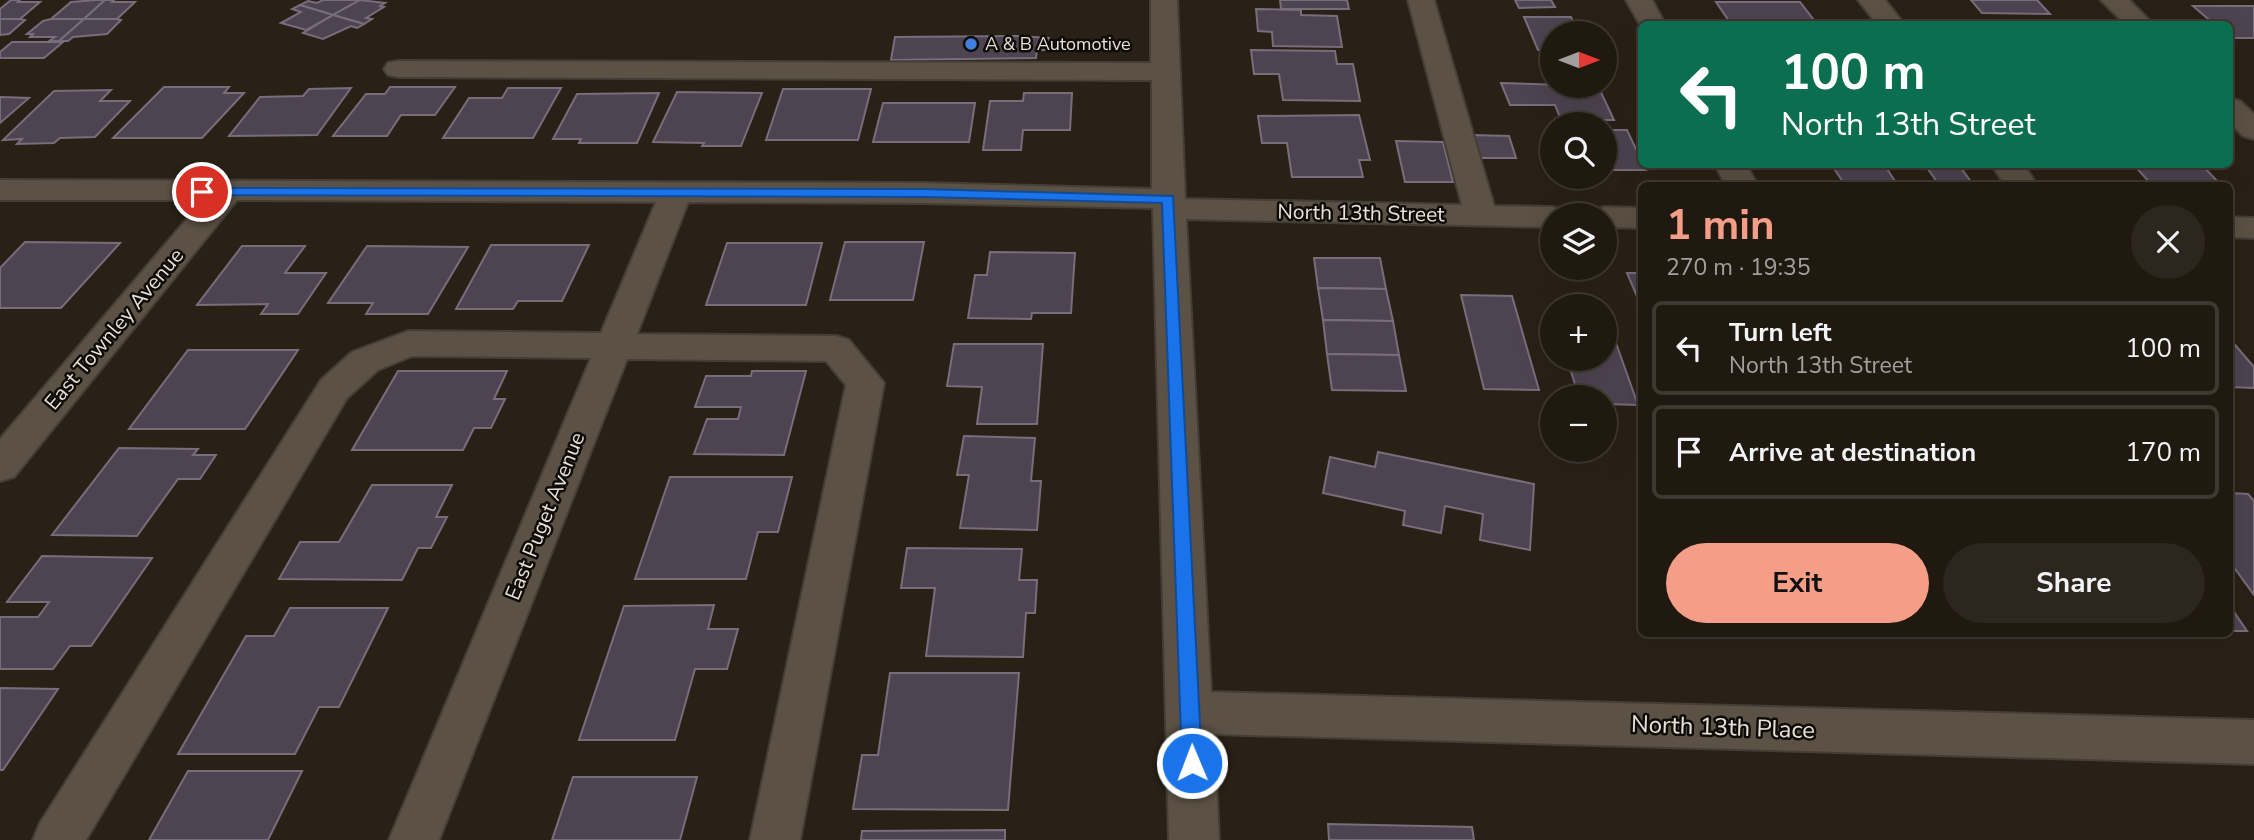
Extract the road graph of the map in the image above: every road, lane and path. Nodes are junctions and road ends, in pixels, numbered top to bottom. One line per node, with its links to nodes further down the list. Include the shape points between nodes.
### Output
1 (1164, 0): 10 (street)
2 (1421, 0): 19 (street)
3 (1639, 0): 6 (street)
4 (1871, 0): 7 (street)
5 (2113, 0): 8 (street)
6 (1650, 21)
7 (1888, 21)
8 (2137, 21)
9 (398, 69): 10 (street)
10 (1167, 72): 18 (street)
11 (2233, 110): 12 (street)
12 (2254, 130)
13 (2009, 168): 14 (street)
14 (2020, 182)
15 (0, 190): 16 (street, North 13th Street)
16 (227, 192): 17 (street, North 13th Street); 26 (street, East Townley Avenue)
17 (676, 192): 18 (street, North 13th Street, via 924,193); 25 (street, East Puget Avenue)
18 (1169, 204): 19 (street, North 13th Street); 27 (street)
19 (1480, 216): 20 (street, North 13th Street)
20 (1540, 217)
21 (1617, 218): 22 (street)
22 (1638, 218)
23 (2233, 227): 24 (street)
24 (2254, 228)
25 (614, 344): 29 (street, via 408,343 365,361 334,389); 30 (street, East Puget Avenue); 31 (street, via 836,349 865,383)
26 (0, 466)
27 (1191, 712): 28 (street, North 13th Place); 32 (street)
28 (2254, 742)
29 (58, 840)
30 (414, 840)
31 (775, 840)
32 (1194, 840)

